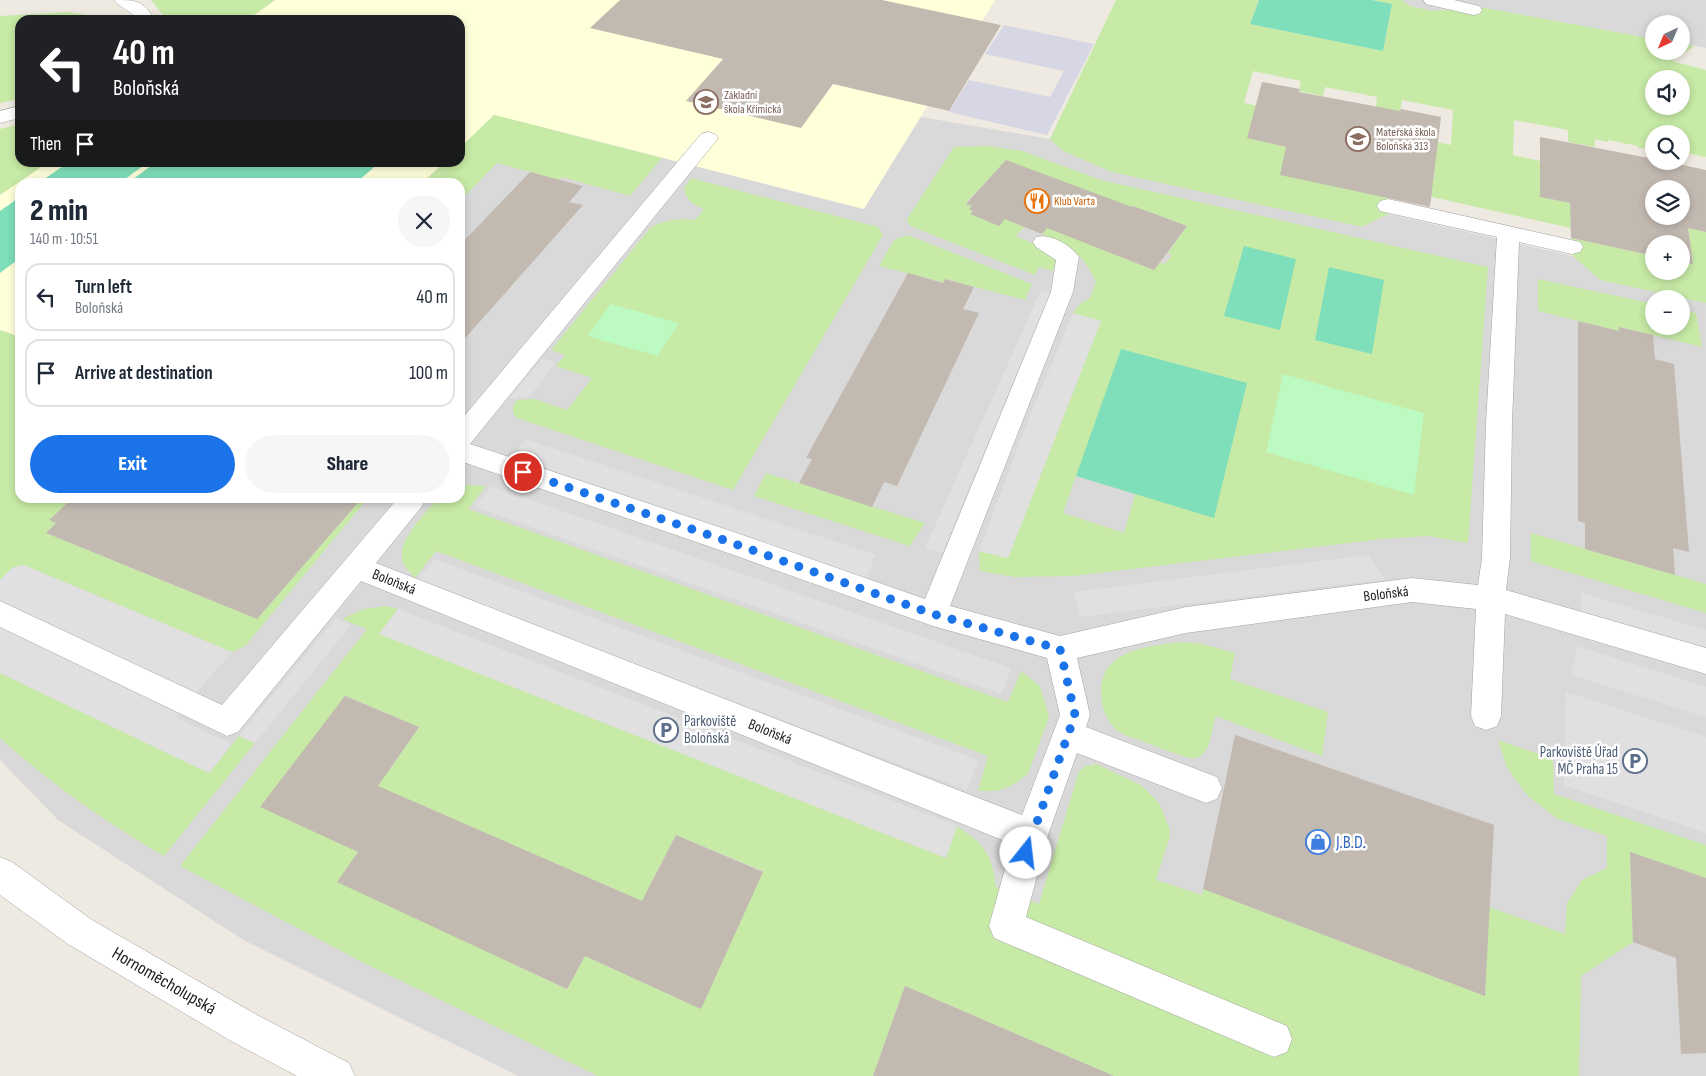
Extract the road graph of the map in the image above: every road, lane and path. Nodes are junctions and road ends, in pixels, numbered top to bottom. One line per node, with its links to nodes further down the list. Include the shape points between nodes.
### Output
1 (123, 0): 4 (street)
2 (1432, 0): 3 (street)
3 (1473, 10)
4 (144, 15)
5 (15, 113): 6 (street)
6 (0, 117)
7 (708, 138): 12 (street)
8 (1388, 206): 9 (street)
9 (1508, 234): 11 (street); 16 (street, via 1496,558)
10 (1044, 242): 18 (street, via 1068,257 1062,292)
11 (1572, 247)
12 (465, 433)
13 (465, 453): 18 (street, Boloňská, via 712,535)
14 (408, 503): 15 (street, Boloňská)
15 (356, 567): 17 (street, via 227,722); 24 (street, Boloňská)
16 (1491, 598): 19 (street, Boloňská, via 1412,590 1186,620); 20 (street, Boloňská); 21 (street)
17 (0, 613)
18 (933, 614): 19 (street, Boloňská)
19 (1060, 649): 22 (street, via 1075,715)
20 (1706, 662)
21 (1486, 716)
22 (1068, 734): 23 (street); 24 (street)
23 (1206, 788)
24 (1031, 835): 26 (street, via 1006,926)
25 (0, 874): 27 (street, Hornoměcholupská, via 80,932 244,1028)
26 (1274, 1039)
27 (336, 1076)

